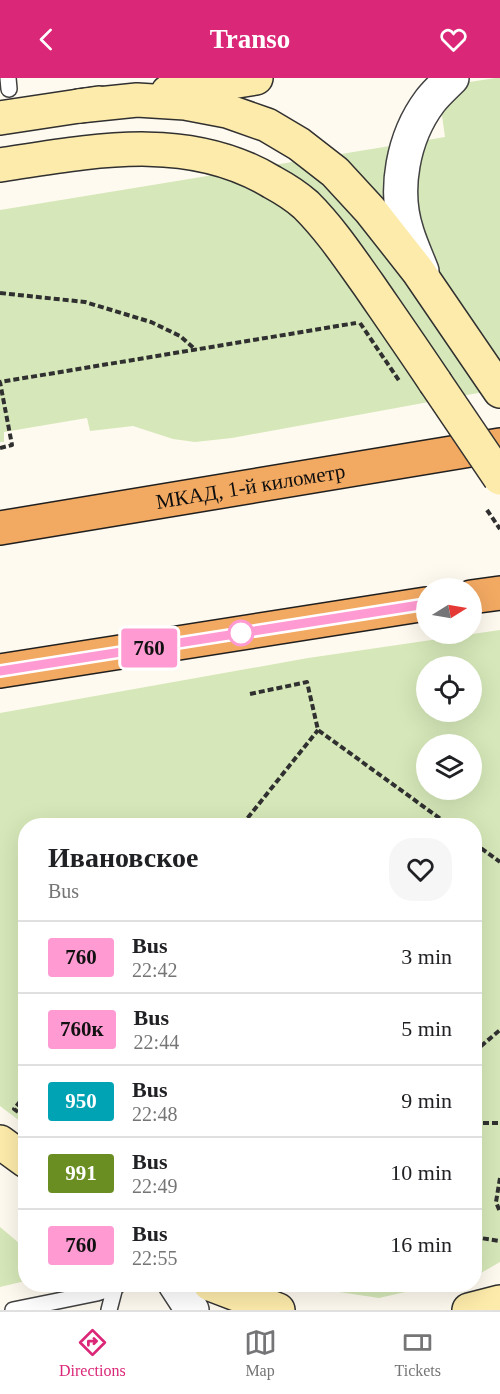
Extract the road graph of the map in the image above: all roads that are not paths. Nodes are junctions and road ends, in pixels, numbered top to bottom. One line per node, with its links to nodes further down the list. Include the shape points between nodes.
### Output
1 (256, 78): 4 (main road)
2 (452, 78): 6 (street, via 430,100 414,128 399,194 406,231)
3 (6, 95): 4 (main road)
4 (79, 106): 6 (main road, via 137,100 185,103 227,111 267,125 334,172 370,210)
5 (0, 165): 9 (main road, bridge, via 138,148 222,159 281,187 304,203 334,236)
6 (442, 306): 7 (main road)
7 (500, 391)
8 (500, 445): 10 (highway, МКАД, 1-й километр)
9 (500, 478)
10 (0, 528)
11 (500, 593): 12 (highway)
12 (482, 595)
13 (416, 606): 14 (highway)
14 (0, 671)
15 (0, 1142): 16 (main road)
16 (18, 1155)
17 (100, 1292): 22 (lane)
18 (116, 1292): 23 (lane)
19 (180, 1292): 24 (street)
20 (231, 1292): 25 (main road)
21 (500, 1302): 26 (main road); 27 (street)
22 (13, 1310)
23 (109, 1310)
24 (192, 1310)
25 (278, 1310)
26 (469, 1310)
27 (489, 1310)

